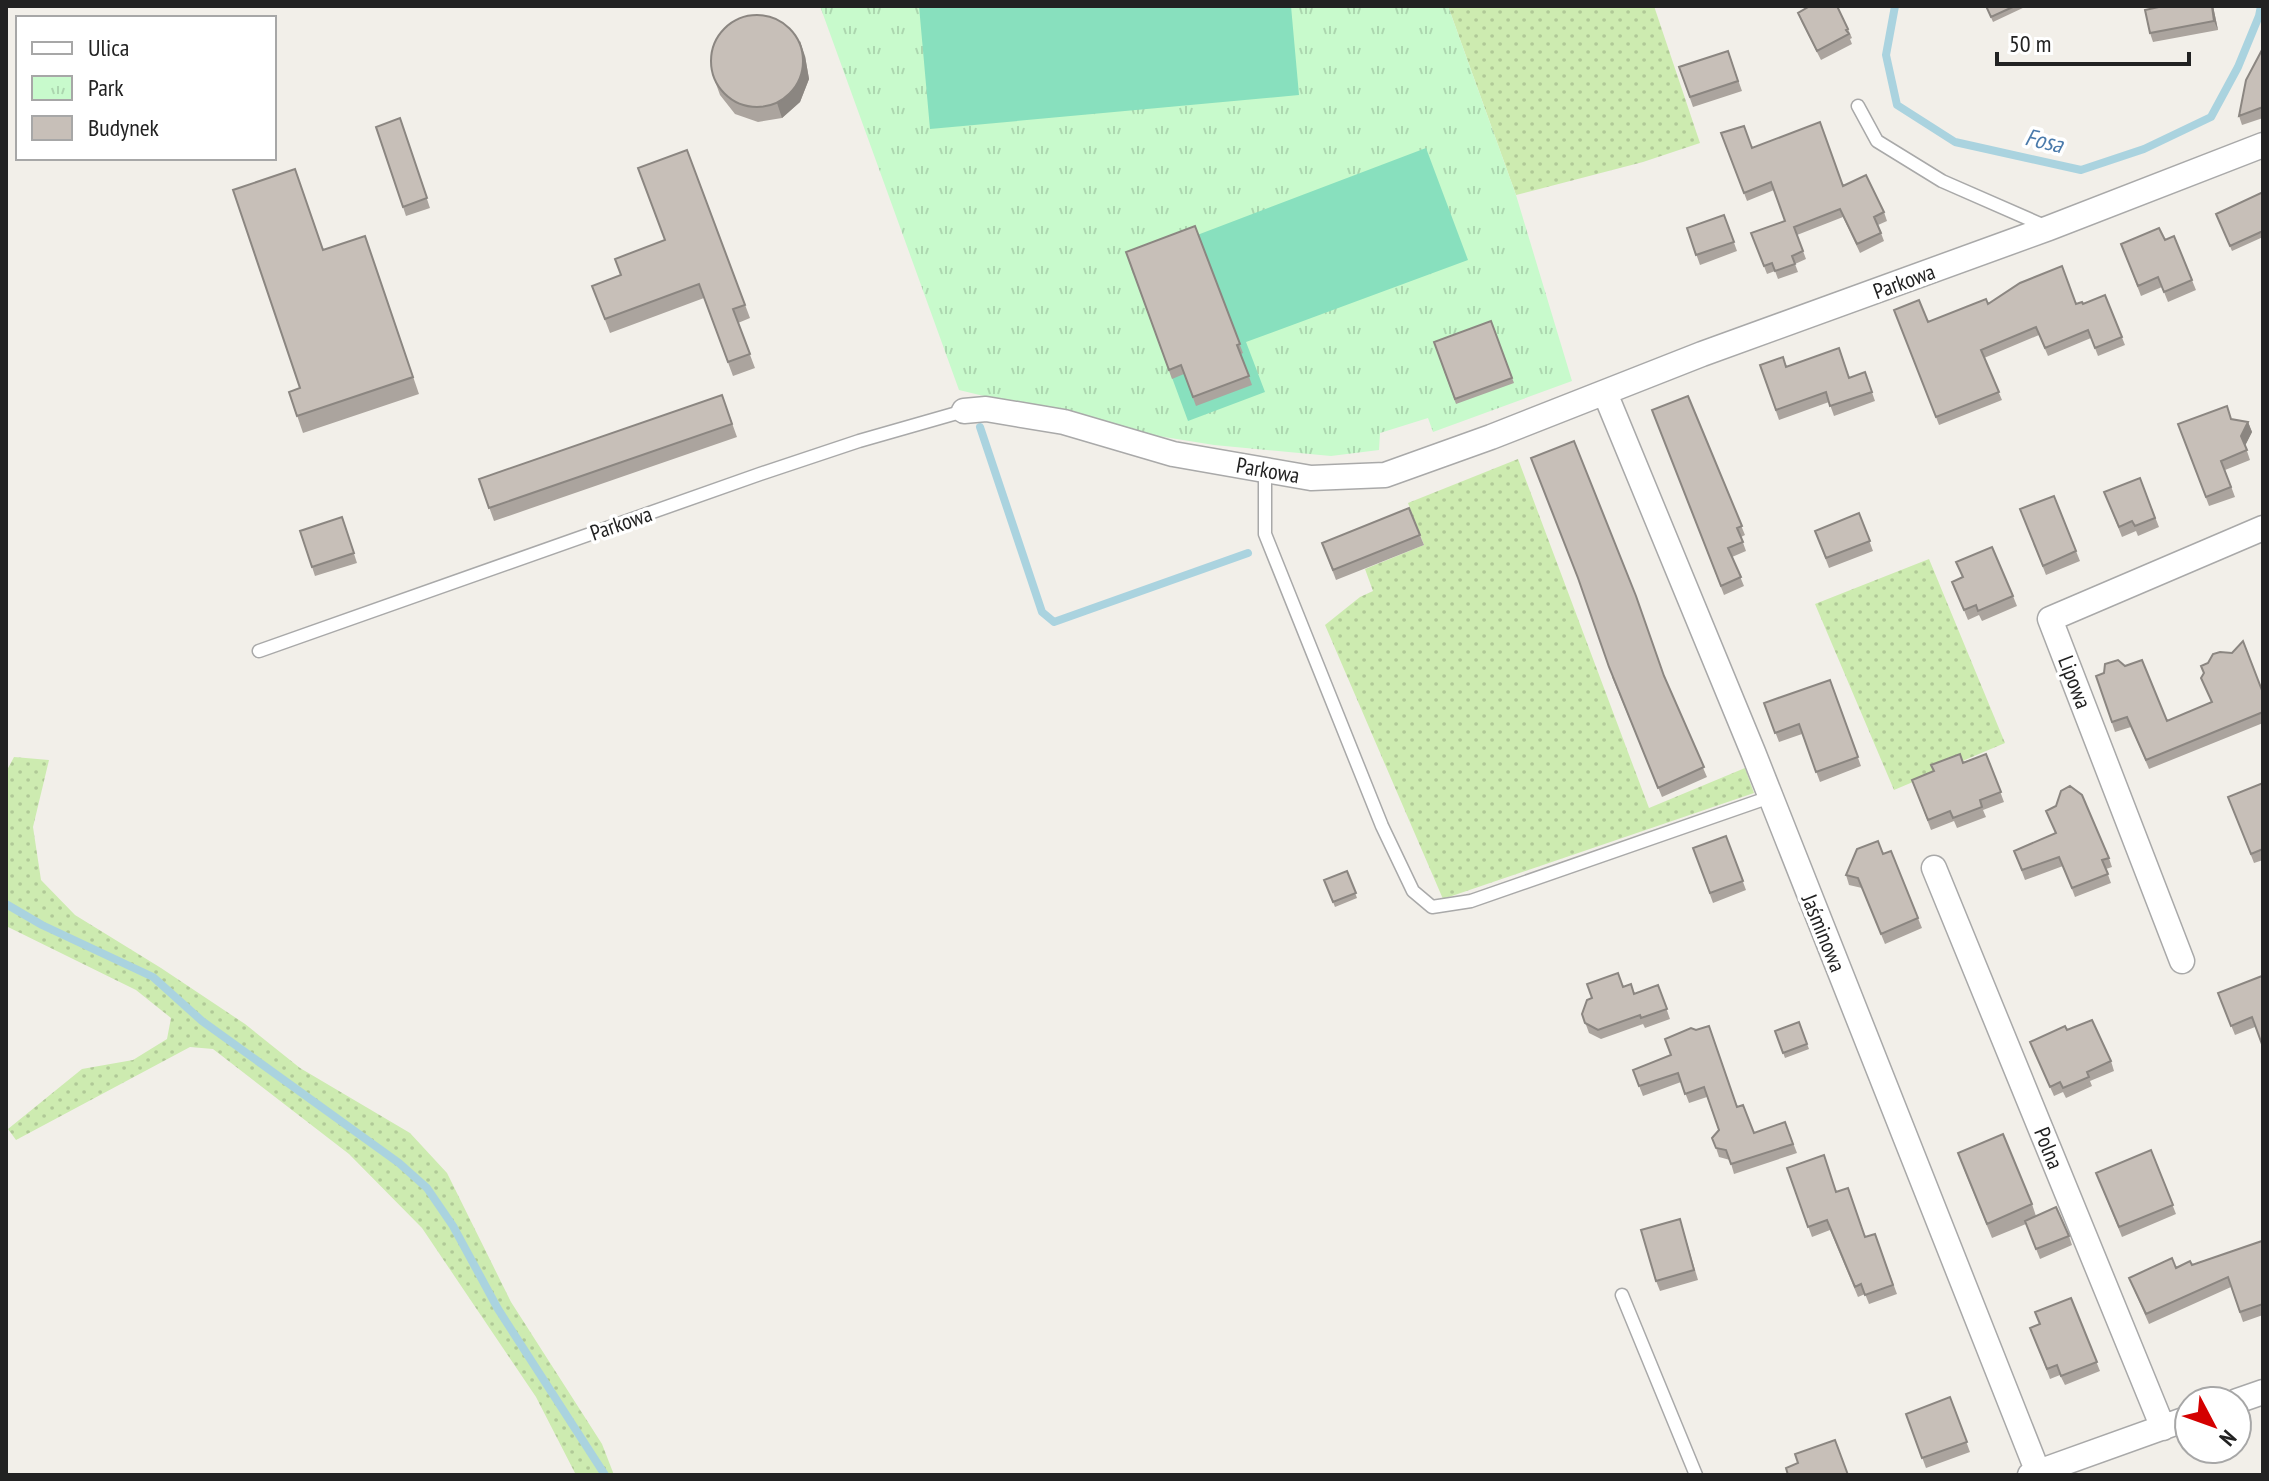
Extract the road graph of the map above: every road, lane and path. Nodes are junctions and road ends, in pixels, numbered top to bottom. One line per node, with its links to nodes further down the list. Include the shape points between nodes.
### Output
1 (1858, 106): 3 (lane, via 1877,141 1942,181)
2 (2263, 145): 3 (street, Parkowa)
3 (2049, 228): 4 (street, Parkowa)
4 (1605, 393): 6 (street, Parkowa, via 1385,475 1311,478); 9 (street, Jaśminowa)
5 (964, 411): 6 (street, Parkowa, via 986,409 1064,422 1173,454); 8 (lane, Parkowa, via 760,474)
6 (1265, 470): 9 (lane, via 1265,534 1382,826 1413,891 1432,907 1471,901)
7 (2263, 528): 11 (street, Lipowa, via 2050,619)
8 (259, 651)
9 (1770, 797): 15 (street, Jaśminowa)
10 (1934, 868): 14 (street, Polna)
11 (2182, 961)
12 (1622, 1295): 16 (lane)
13 (2173, 1424): 14 (street)
14 (2163, 1428): 15 (street)
15 (2036, 1474)
16 (1696, 1475)

